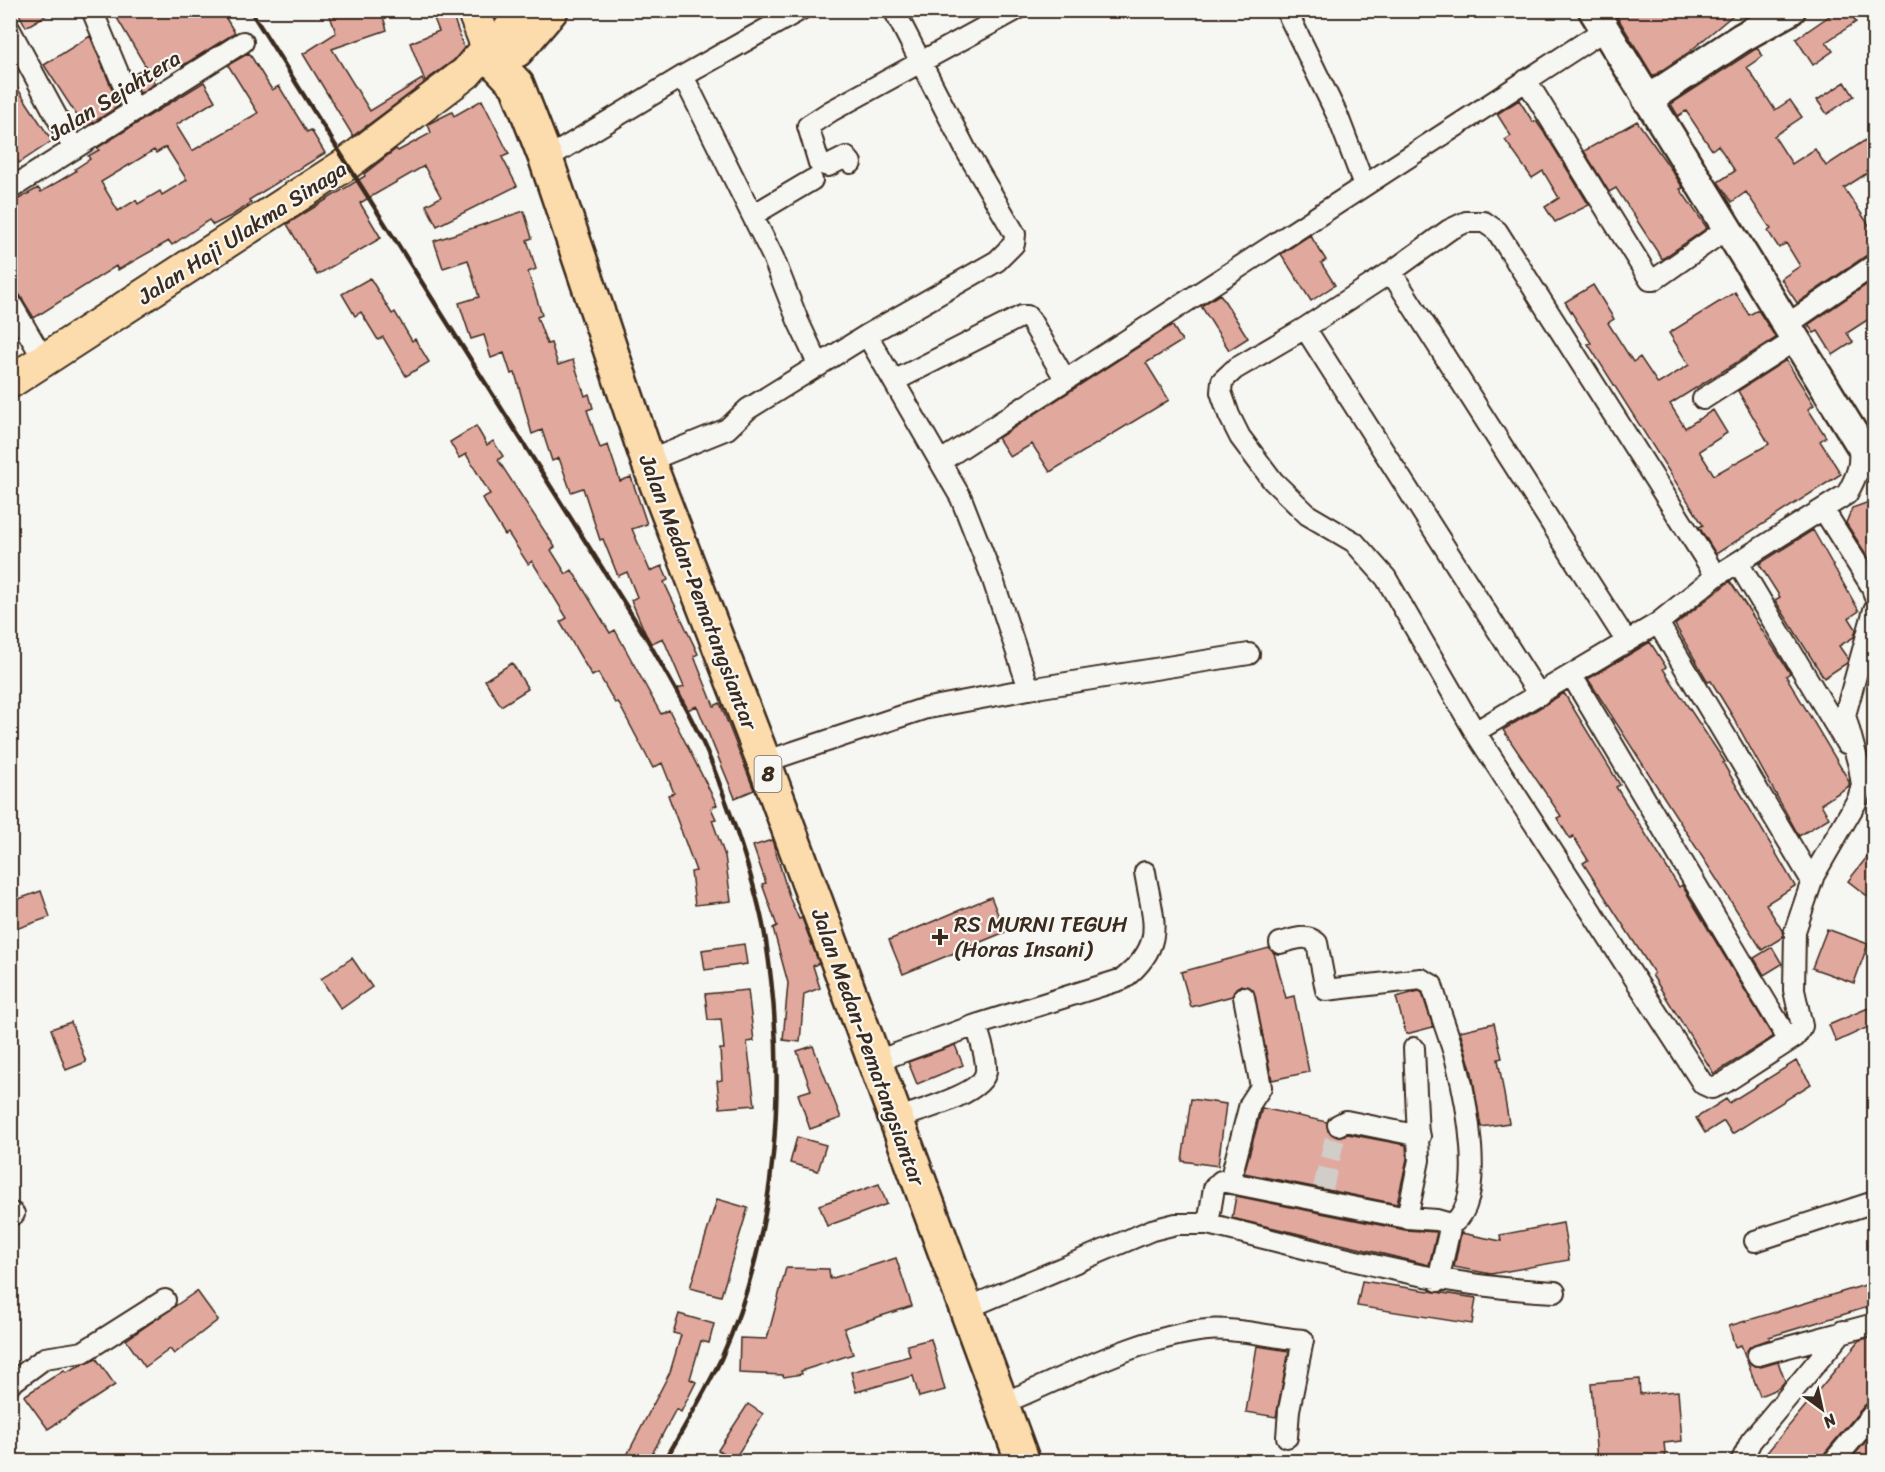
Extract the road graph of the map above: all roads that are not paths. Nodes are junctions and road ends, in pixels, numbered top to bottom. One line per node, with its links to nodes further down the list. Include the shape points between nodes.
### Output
1 (92, 10): 17 (street)
2 (473, 10): 12 (main road)
3 (551, 10): 12 (highway)
4 (800, 10): 14 (street)
5 (894, 10): 13 (street)
6 (1016, 10): 13 (street)
7 (1286, 10): 22 (street, via 1338,117)
8 (1791, 10): 16 (street)
9 (1598, 20): 15 (street); 16 (street)
10 (10, 30): 18 (street)
11 (243, 42): 17 (street, Jalan Sejahtera)
12 (506, 44): 19 (highway, Jalan Medan-Pematangsiantar / 8); 32 (main road, Jalan Haji Ulakma Sinaga, via 345,165)
13 (920, 64): 20 (street, via 808,126 819,163 828,166 846,157); 31 (street, via 1015,234 1014,244 998,261)
14 (682, 76): 19 (street); 24 (street)
15 (1526, 80): 22 (street); 25 (street, via 1650,280)
16 (1647, 100): 25 (street)
17 (134, 111): 18 (street, Jalan Sejahtera)
18 (74, 149): 23 (street, Jalan Sejahtera)
19 (546, 159): 40 (highway, Jalan Medan-Pematangsiantar / 8)
20 (851, 163)
21 (812, 180): 24 (street)
22 (1364, 185): 34 (street)
23 (10, 189)
24 (753, 215): 33 (street)
25 (1728, 228): 30 (street)
26 (1875, 265): 30 (street)
27 (1391, 272): 29 (street); 44 (street, via 1466,222 1484,222 1497,231); 48 (street)
28 (10, 302): 32 (street)
29 (1305, 328): 52 (street); 53 (street, via 1226,376 1221,392 1229,415 1240,437 1287,498 1354,542 1386,578)
30 (1792, 331): 37 (street); 38 (street)
31 (867, 335): 33 (street); 35 (street)
32 (45, 360): 36 (main road, Jalan Haji Ulakma Sinaga)
33 (819, 366): 40 (street, via 748,409 727,429)
34 (1065, 379): 35 (street, via 1031,321 1022,316); 39 (street)
35 (894, 381): 39 (street)
36 (10, 382)
37 (1704, 399)
38 (1857, 439): 41 (street); 42 (street, via 1861,460 1857,475 1847,494)
39 (941, 460): 51 (street, via 961,498 992,577)
40 (648, 461): 54 (highway, Jalan Medan-Pematangsiantar / 8)
41 (1875, 467)
42 (1823, 509): 43 (street); 45 (street)
43 (1738, 563): 44 (street); 55 (street)
44 (1716, 576): 47 (street)
45 (1875, 596)
46 (1875, 610): 55 (street, via 1845,715)
47 (1658, 623): 48 (street); 57 (street)
48 (1627, 642): 50 (street)
49 (1249, 654): 51 (street)
50 (1572, 676): 52 (street); 61 (street)
51 (1029, 689): 54 (street, via 923,709)
52 (1539, 695): 53 (street)
53 (1475, 732): 61 (street, via 1703,1084 1712,1088 1724,1083)
54 (764, 762): 63 (highway, Jalan Medan-Pematangsiantar / 8)
55 (1859, 766): 57 (street, via 1862,785 1858,799)
56 (1145, 872): 60 (street, via 1154,939 1147,957 1136,968 1123,979)
57 (1812, 881): 61 (street, via 1795,931 1794,990 1802,1026)
58 (1280, 943): 71 (street, via 1301,937 1317,943 1326,990 1421,980 1432,986 1457,1062 1473,1169 1464,1214)
59 (1244, 997): 67 (street, via 1261,1088 1250,1104)
60 (976, 1025): 63 (street); 64 (street, via 985,1062 983,1080 955,1098)
61 (1789, 1041)
62 (1414, 1048): 66 (street)
63 (874, 1062): 64 (highway, Jalan Medan-Pematangsiantar / 8)
64 (895, 1119): 76 (highway, Jalan Medan-Pematangsiantar / 8)
65 (1338, 1125): 66 (street, via 1346,1121)
66 (1420, 1136): 69 (street)
67 (1230, 1181): 69 (street, via 1322,1194); 70 (street, via 1221,1181 1214,1188)
68 (1875, 1202): 72 (street)
69 (1407, 1218): 71 (street)
70 (1208, 1224): 73 (street); 76 (street, via 1176,1224 1152,1230)
71 (1451, 1224): 73 (street)
72 (1755, 1241)
73 (1438, 1281): 74 (street)
74 (1555, 1292)
75 (165, 1300): 80 (street, via 83,1352 45,1358)
76 (964, 1309): 81 (highway, Jalan Medan-Pematangsiantar / 8)
77 (1875, 1324): 78 (street)
78 (1843, 1330): 79 (street); 85 (street, via 1751,1441)
79 (1758, 1355)
80 (10, 1384)
81 (1001, 1404): 83 (street, via 1130,1350 1175,1335 1210,1329 1303,1340); 84 (highway, Jalan Medan-Pematangsiantar / 8)
82 (1875, 1413): 86 (street)
83 (1287, 1437)
84 (1023, 1461)
85 (1741, 1461)
86 (1833, 1461)

